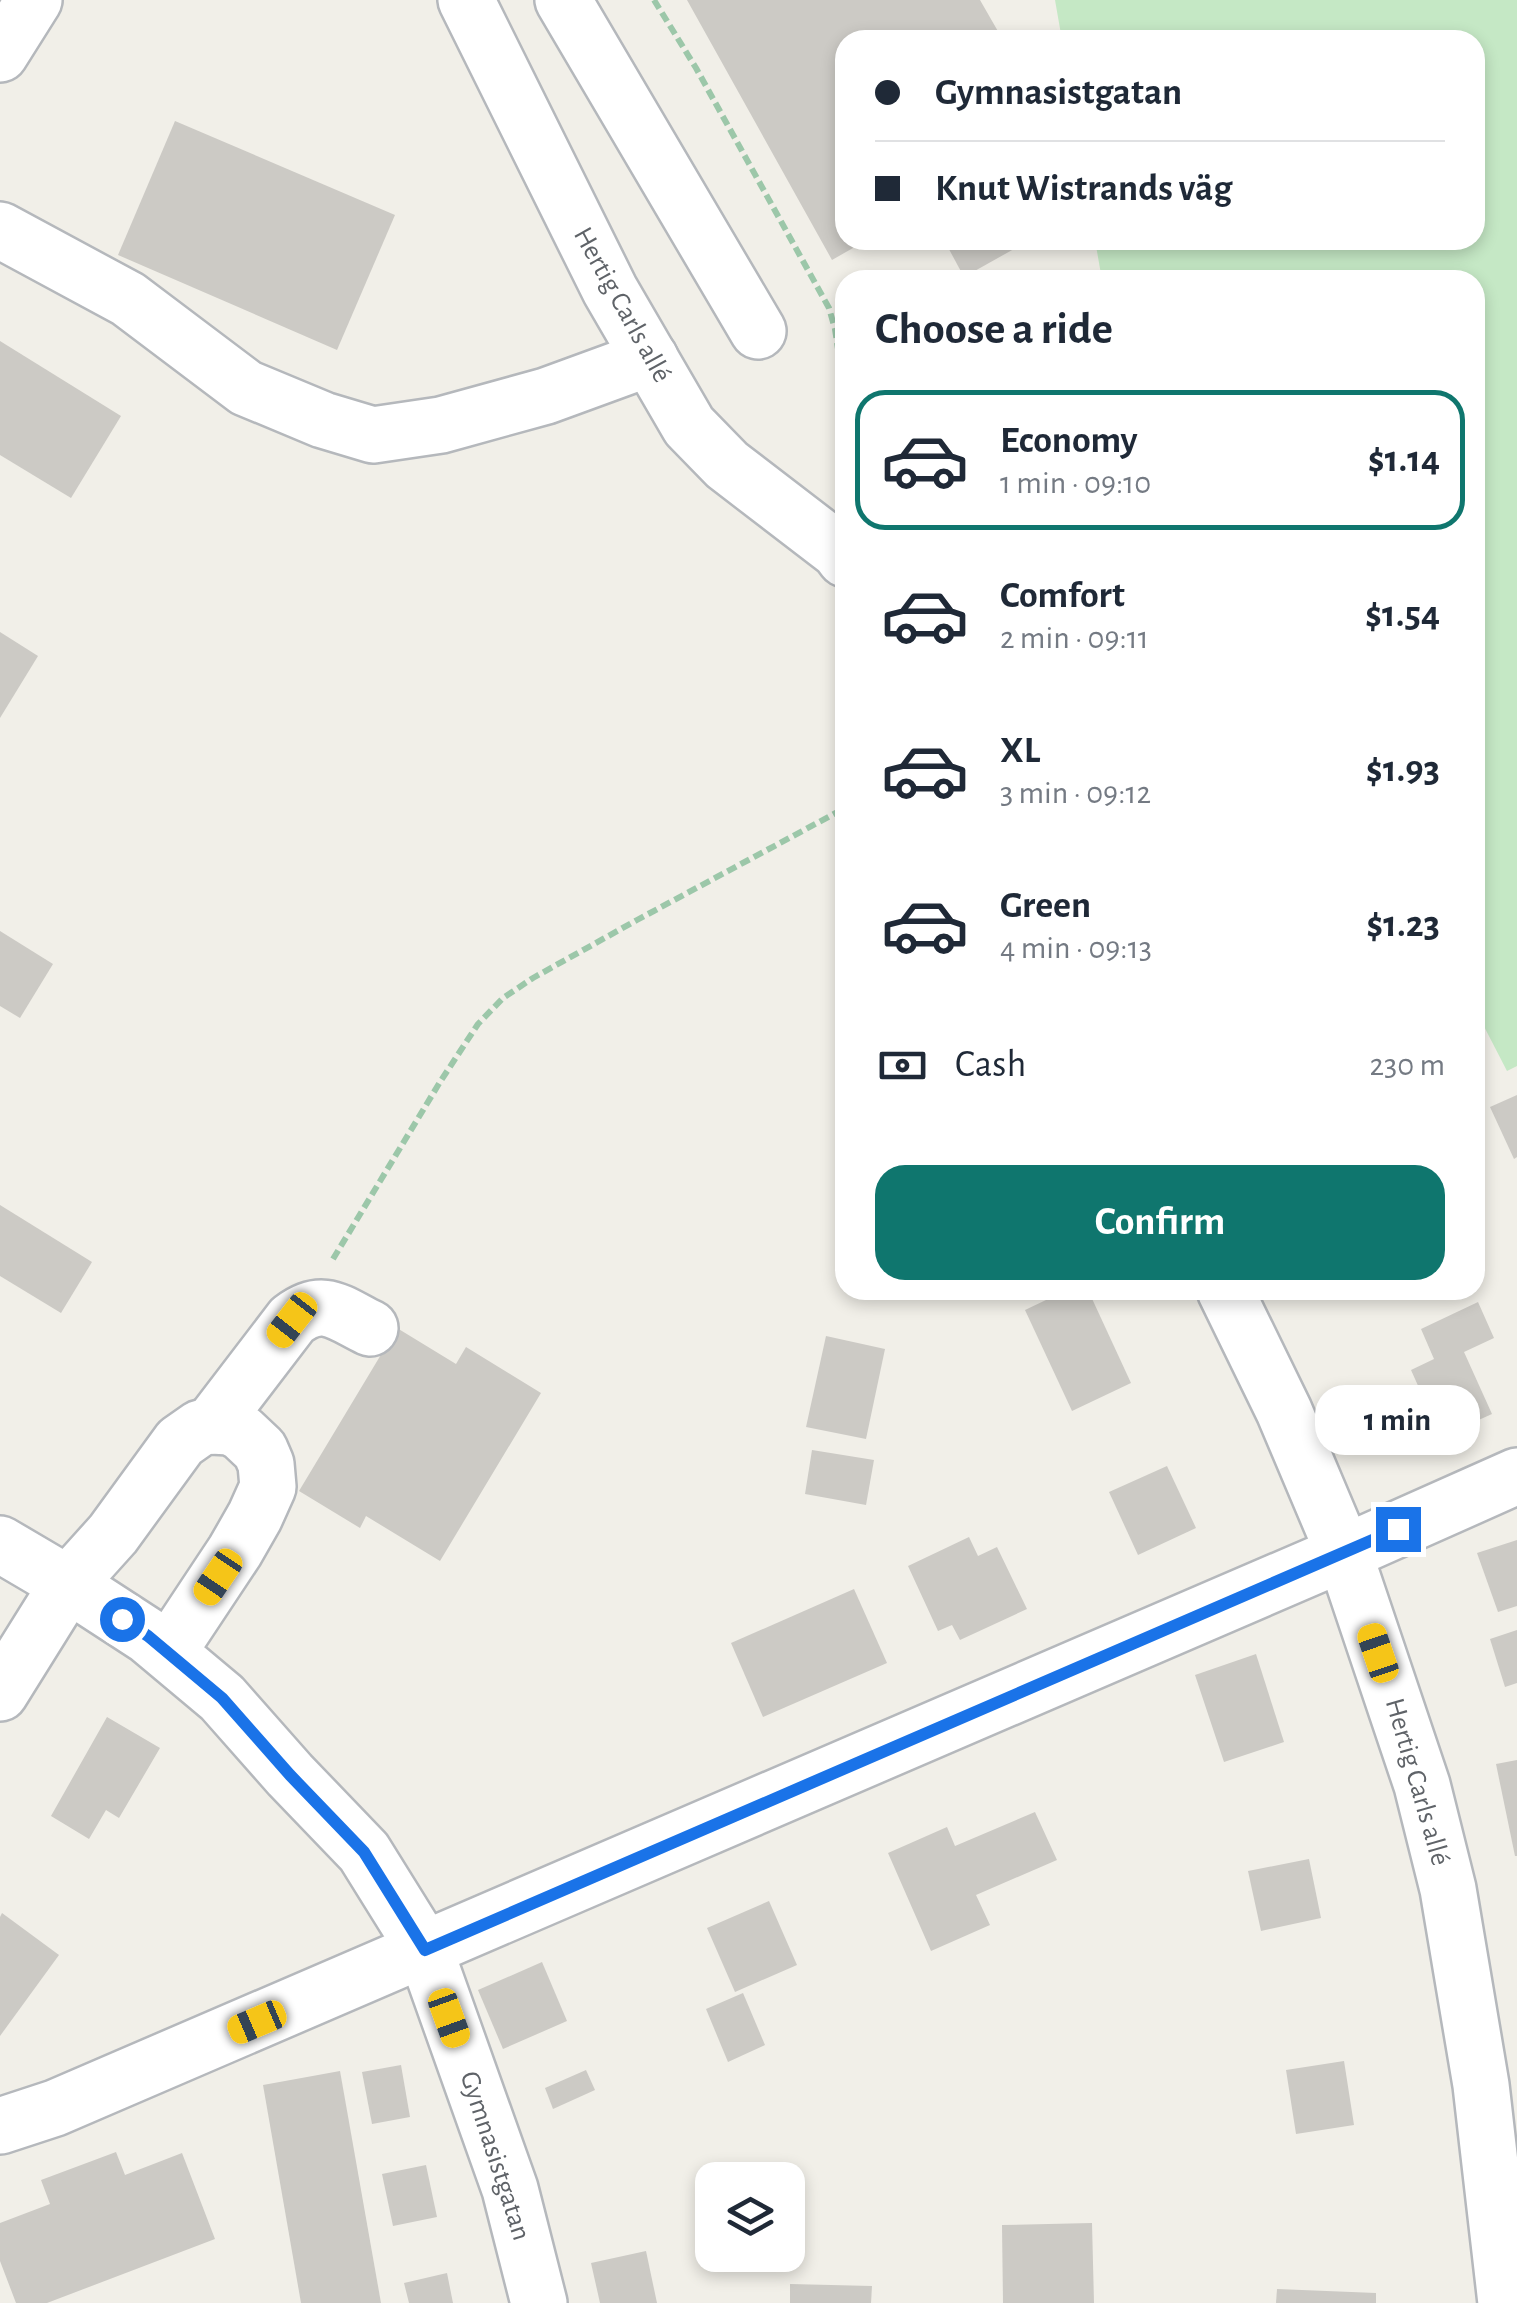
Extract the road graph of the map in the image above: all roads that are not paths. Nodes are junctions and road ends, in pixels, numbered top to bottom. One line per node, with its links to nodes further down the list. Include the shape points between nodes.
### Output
1 (34, 0): 4 (street)
2 (466, 0): 7 (street, Hertig Carls allé)
3 (563, 0): 6 (street)
4 (0, 54)
5 (0, 230): 7 (street, via 128,299 246,388 373,435 546,396)
6 (758, 331)
7 (650, 358): 8 (street, Hertig Carls allé, via 689,426 727,465)
8 (835, 548)
9 (1229, 1300): 14 (street, Hertig Carls allé)
10 (370, 1328): 11 (street, via 330,1309 304,1311)
11 (211, 1426): 15 (street, via 180,1442 114,1534); 16 (street, via 230,1427 252,1441 266,1464 268,1487 235,1552)
12 (1517, 1476): 14 (street)
13 (0, 1544): 15 (street, Gymnasistgatan)
14 (1344, 1553): 18 (street); 21 (street, Hertig Carls allé, via 1422,1785 1448,1889 1481,2085)
15 (68, 1584): 16 (street, Gymnasistgatan); 17 (street)
16 (168, 1652): 18 (street, Gymnasistgatan, via 222,1698 364,1852)
17 (0, 1693)
18 (425, 1950): 19 (street); 20 (street, Gymnasistgatan, via 510,2188)
19 (0, 2126)
20 (540, 2303)
21 (1506, 2303)

